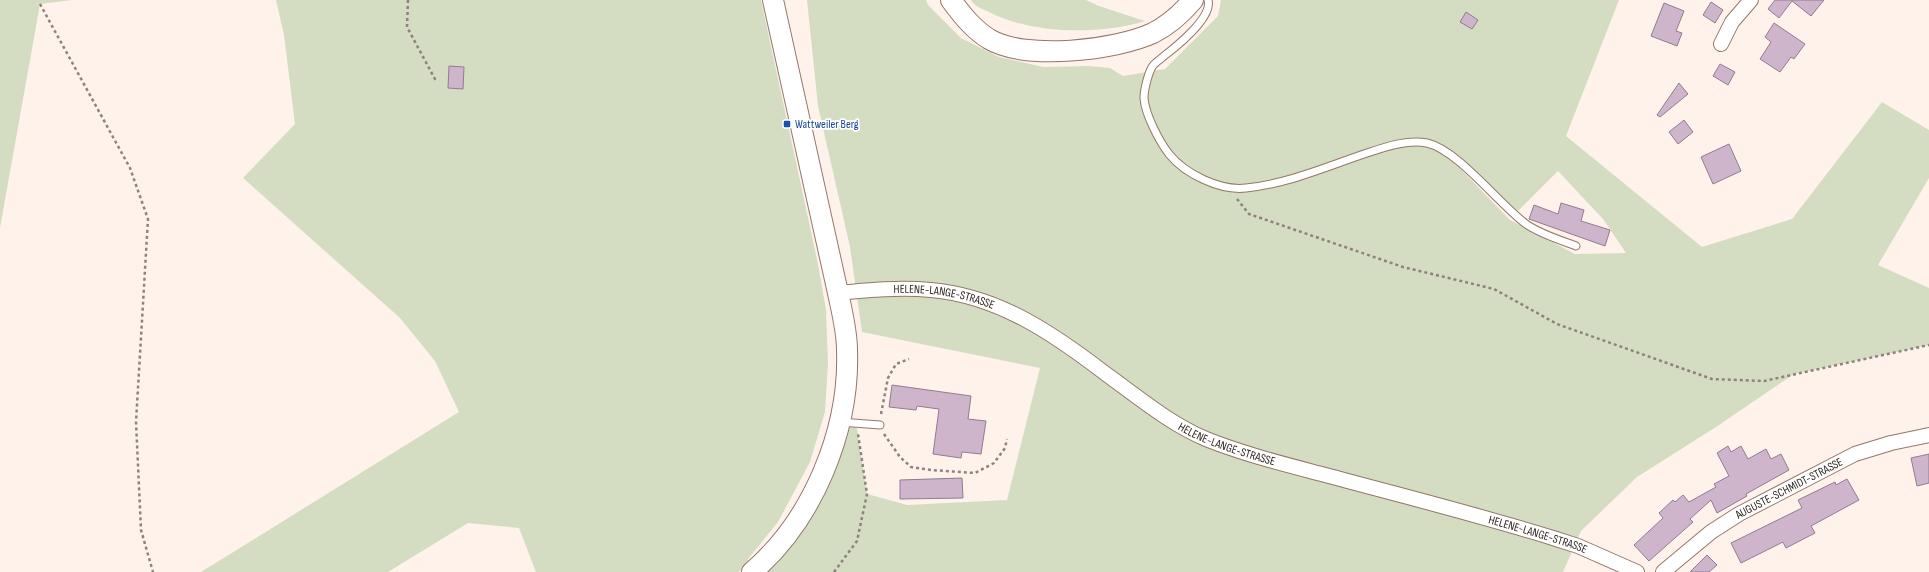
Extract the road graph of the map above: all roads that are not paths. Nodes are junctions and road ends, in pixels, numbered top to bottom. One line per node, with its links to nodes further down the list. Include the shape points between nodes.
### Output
1 (773, 0): 8 (street)
2 (952, 0): 3 (street, via 974,29 991,40 1041,52 1091,48 1133,40 1170,23)
3 (1193, 0)
4 (1208, 0): 7 (lane, via 1207,9 1199,24 1182,42 1152,66 1144,98 1163,145 1175,160 1190,172 1227,187 1245,189 1278,182 1380,149 1404,143 1426,143 1444,149 1528,225)
5 (1751, 0): 6 (street, via 1732,22)
6 (1721, 44)
7 (1576, 246)
8 (838, 293): 9 (street, via 847,350 844,394); 13 (street, HELENE-LANGE-STRASSE, via 930,290 952,292 999,306 1050,333 1181,427 1206,439 1287,465 1553,538)
9 (848, 422): 10 (lane); 12 (street, via 806,507 792,529)
10 (880, 425)
11 (1929, 435): 14 (street, AUGUSTE-SCHMIDT-STRASSE, via 1891,442 1855,454 1739,514 1711,532)
12 (752, 572)
13 (1637, 572)
14 (1663, 572)

